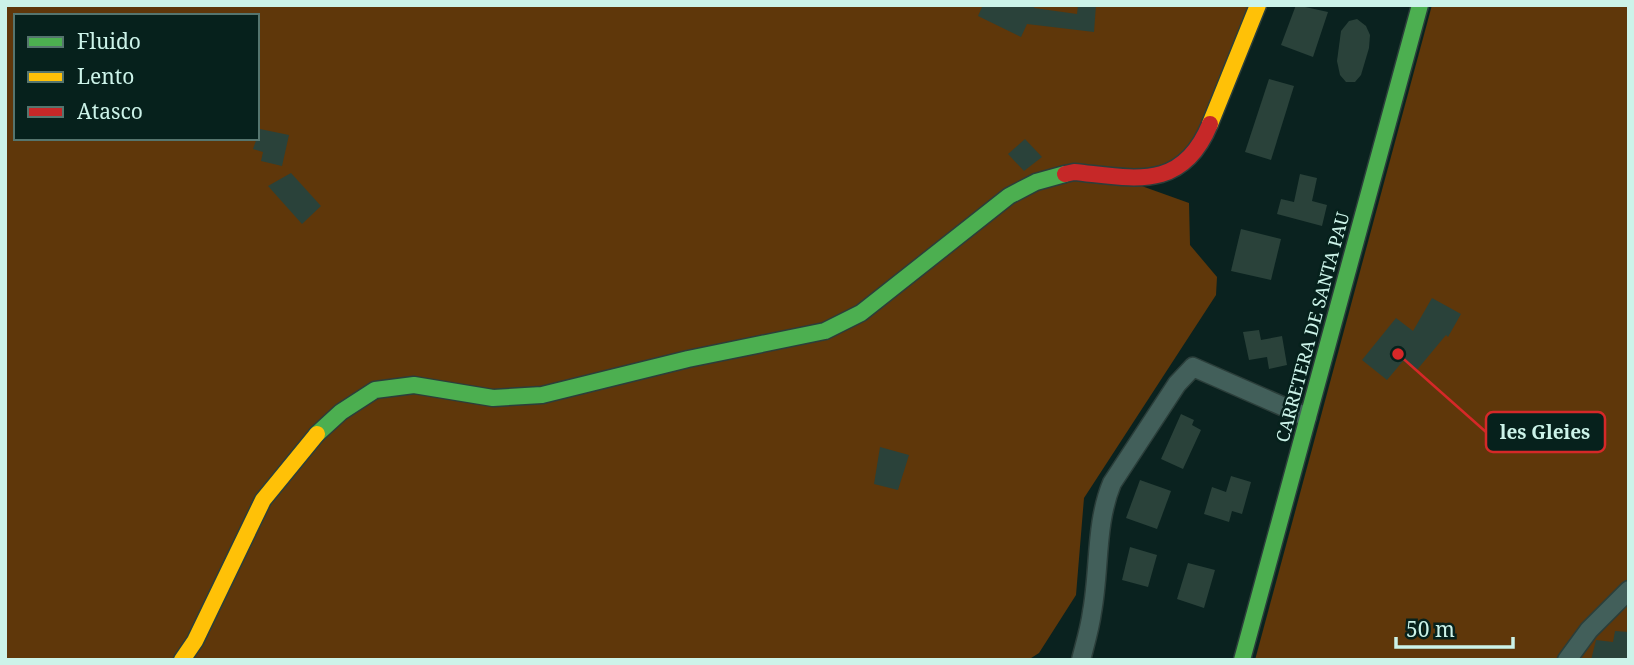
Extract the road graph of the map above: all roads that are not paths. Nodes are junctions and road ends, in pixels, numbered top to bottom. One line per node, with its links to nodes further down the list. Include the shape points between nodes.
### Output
1 (1258, 5): 5 (street, via 1205,138 1186,163 1143,179 1074,172 1036,182 982,216 870,306 825,331 542,395 492,398 414,385 374,390 341,412 305,446 263,500)
2 (1420, 5): 3 (street, CARRETERA DE SANTA PAU)
3 (1307, 417): 6 (street, via 1193,367 1177,384 1106,496); 7 (street, CARRETERA DE SANTA PAU)
4 (1629, 590): 8 (street, via 1589,629)
5 (182, 660)
6 (1081, 660)
7 (1242, 660)
8 (1567, 660)

